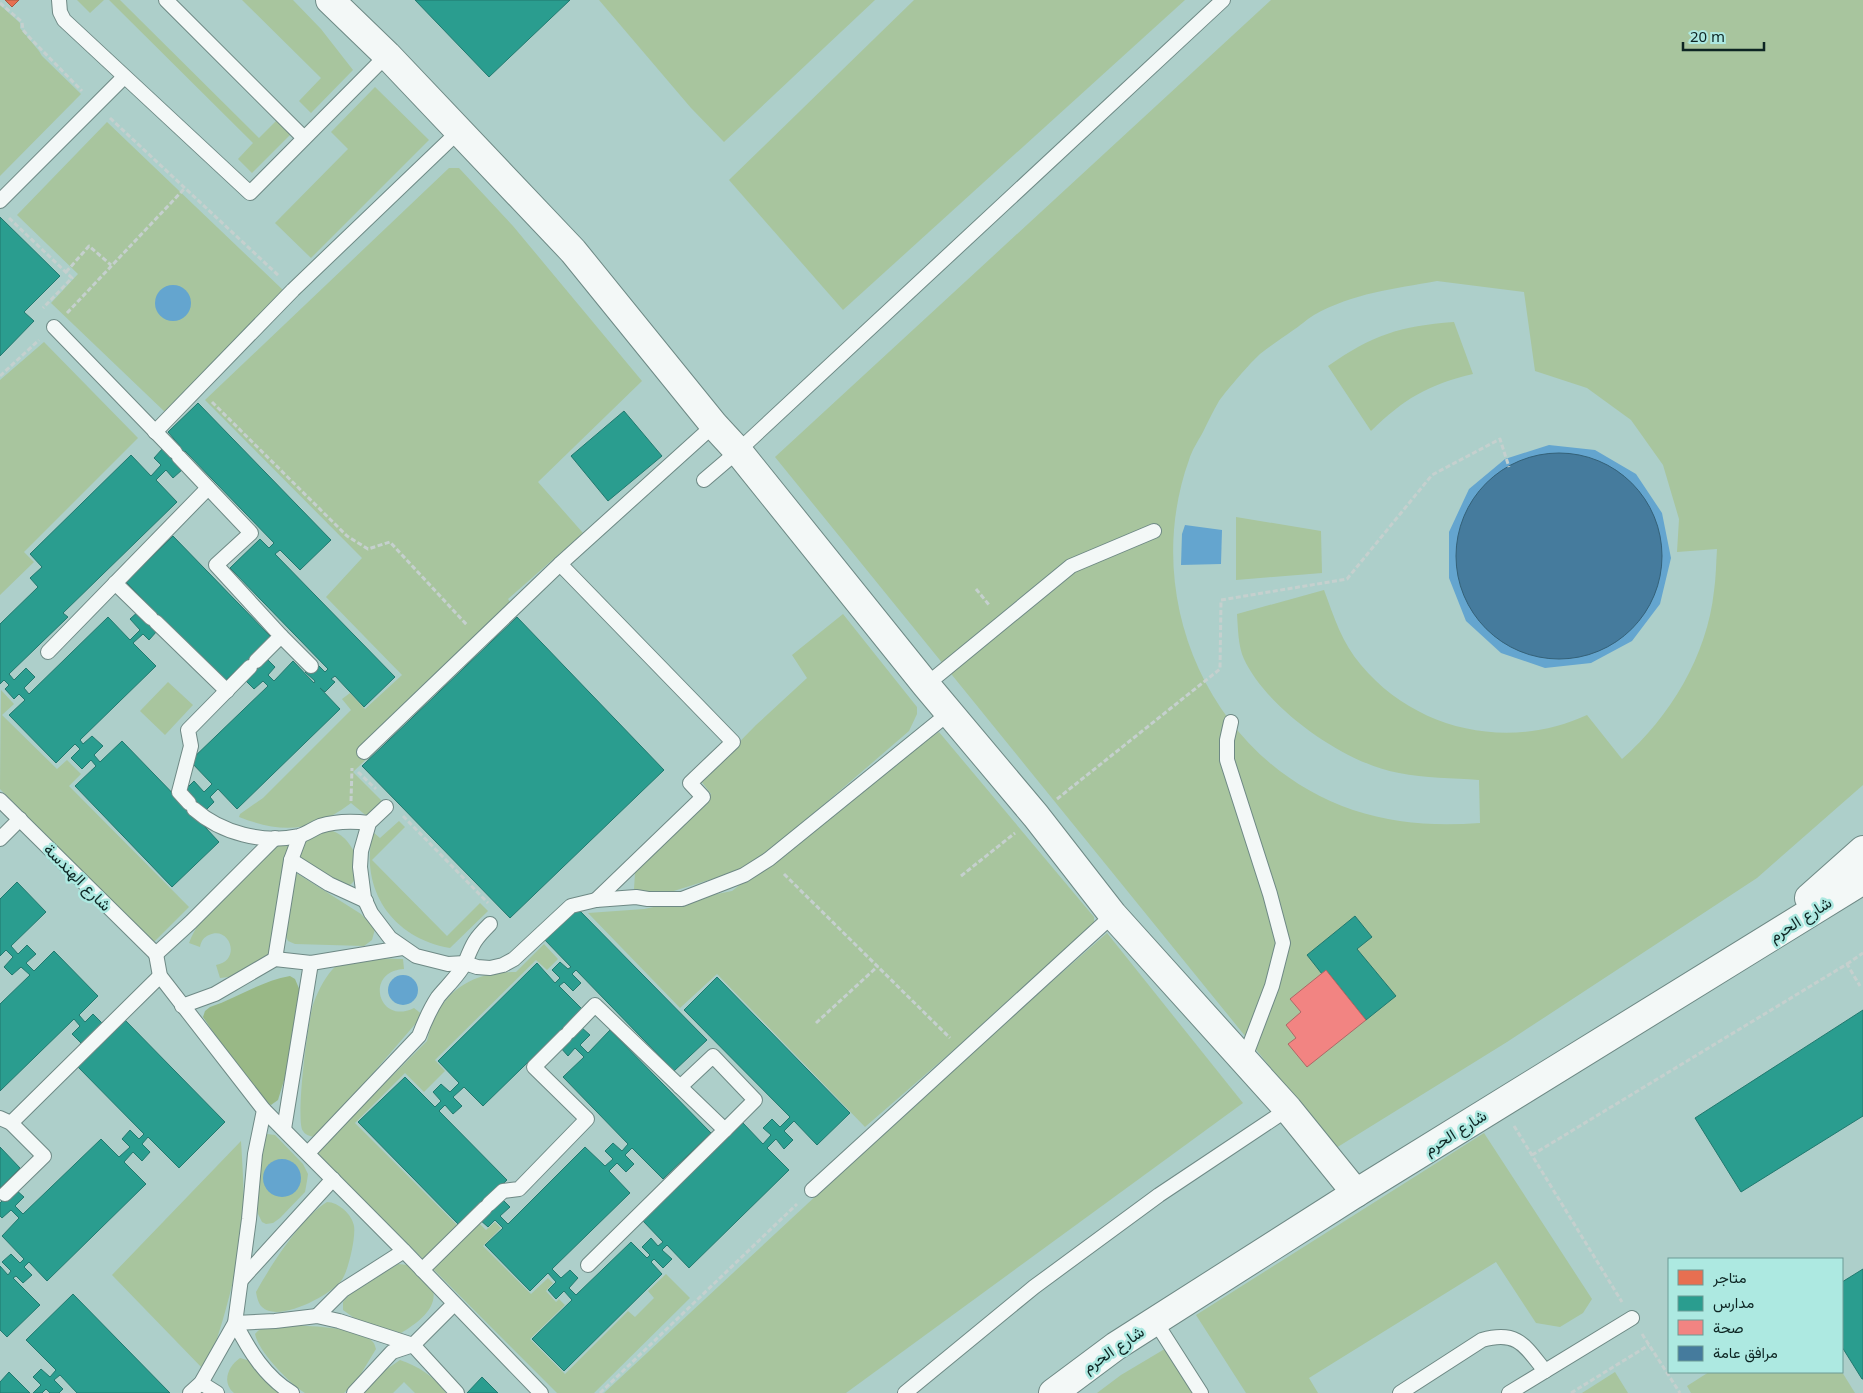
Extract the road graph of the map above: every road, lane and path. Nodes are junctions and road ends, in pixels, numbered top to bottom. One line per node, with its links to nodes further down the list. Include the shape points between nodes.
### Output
1 (59, 0): 7 (lane, via 64,20)
2 (166, 0): 10 (lane)
3 (330, 0): 6 (street)
4 (1223, 0): 22 (lane)
5 (0, 3): 8 (path, via 22,22 23,30 30,38)
6 (387, 56): 9 (street); 10 (lane)
7 (124, 77): 8 (lane); 10 (lane, via 250,193)
8 (97, 105): 11 (path); 12 (lane)
9 (459, 131): 16 (lane); 20 (street, via 572,251)
10 (304, 138)
11 (185, 188): 14 (path); 16 (path)
12 (0, 201)
13 (8, 216): 15 (path)
14 (111, 265): 15 (path, via 89,246); 17 (path)
15 (66, 272): 17 (path, via 72,278 38,313)
16 (293, 290): 19 (lane)
17 (54, 326): 18 (path); 21 (lane)
18 (0, 376)
19 (198, 388): 21 (lane); 30 (path, via 347,536 368,549 390,542)
20 (714, 425): 22 (street); 27 (lane)
21 (156, 432): 25 (lane)
22 (738, 451): 24 (lane); 33 (street)
23 (1510, 467): 43 (path, via 1500,439 1432,475 1346,579 1222,600 1220,669)
24 (704, 480)
25 (208, 488): 28 (lane); 29 (lane, via 251,533 216,565)
26 (1154, 531): 33 (lane, via 1070,566)
27 (560, 564): 30 (lane); 56 (lane, via 733,742 690,783 703,797)
28 (115, 583): 31 (lane); 34 (lane)
29 (281, 636): 32 (lane); 34 (lane)
30 (481, 640): 37 (lane)
31 (48, 652)
32 (311, 666)
33 (926, 685): 35 (street)
34 (227, 690): 48 (lane, via 188,730 191,746 179,792 202,816 230,831)
35 (949, 713): 43 (street); 52 (lane)
36 (1231, 722): 75 (lane, via 1227,760 1270,894 1282,943 1272,986)
37 (364, 752): 45 (path, via 351,769 350,809)
38 (364, 768): 39 (path, via 358,772)
39 (377, 790)
40 (0, 800): 44 (lane, شارع الهندسة)
41 (386, 806): 46 (lane)
42 (400, 812): 58 (path)
43 (1036, 816): 59 (street)
44 (20, 819): 49 (lane); 64 (lane, شارع الهندسة)
45 (342, 822): 46 (lane); 47 (lane, via 320,826)
46 (369, 823): 57 (lane, via 360,867)
47 (300, 836): 48 (lane); 53 (lane)
48 (275, 838): 64 (lane)
49 (0, 839)
50 (1863, 850): 62 (street)
51 (992, 851): 54 (path)
52 (769, 859): 56 (lane, via 744,875 682,899 636,897); 69 (path)
53 (291, 860): 57 (lane, via 329,884); 65 (lane)
54 (961, 876)
55 (1863, 880): 62 (street, شارع الحرم)
56 (596, 900): 67 (lane, via 571,906 514,959 503,965 477,968)
57 (366, 901): 61 (lane, via 379,926)
58 (492, 908)
59 (1113, 916): 74 (lane); 75 (street)
60 (490, 924): 67 (lane, via 477,937)
61 (402, 948): 66 (lane); 67 (lane, via 432,961)
62 (1750, 950): 77 (street, شارع الحرم)
63 (1863, 953): 68 (path)
64 (156, 954): 70 (lane)
65 (275, 959): 66 (lane); 72 (lane, via 215,994)
66 (312, 963): 81 (lane)
67 (465, 963): 83 (lane, via 436,1000 419,1036)
68 (1847, 964): 71 (path); 84 (path)
69 (878, 966): 73 (path); 74 (path)
70 (160, 976): 72 (lane); 80 (lane)
71 (1860, 986)
72 (182, 1006): 79 (lane)
73 (816, 1023)
74 (964, 1052): 86 (lane)
75 (1244, 1060): 78 (street)
76 (680, 1087): 82 (lane); 82 (lane, via 713,1056 755,1100); 91 (lane, via 595,1005 534,1068 587,1119 519,1188 503,1191)
77 (1501, 1104): 84 (path); 87 (street, شارع الحرم)
78 (1288, 1109): 87 (street); 109 (lane, via 1159,1195 1034,1287)
79 (264, 1110): 81 (lane); 92 (lane, via 255,1154)
80 (6, 1120): 88 (lane, via 44,1156)
81 (284, 1129): 83 (lane)
82 (725, 1130): 90 (lane)
83 (308, 1153): 85 (lane)
84 (1532, 1155): 95 (path)
85 (332, 1179): 89 (lane); 92 (lane)
86 (812, 1190): 108 (path)
87 (1356, 1193): 96 (street, شارع الحرم)
88 (2, 1197)
89 (404, 1251): 91 (lane); 94 (lane, via 343,1290)
90 (588, 1265)
91 (422, 1270): 93 (lane)
92 (241, 1280): 97 (lane)
93 (454, 1304): 98 (lane); 107 (lane)
94 (317, 1316): 97 (lane); 98 (lane)
95 (1632, 1318): 99 (path); 100 (lane)
96 (1155, 1321): 110 (street, شارع الحرم); 111 (lane)
97 (235, 1323): 101 (lane); 104 (lane, via 264,1370)
98 (413, 1345): 105 (lane, via 392,1352); 106 (lane)
99 (1648, 1345): 114 (path); 115 (path)
100 (1545, 1370): 112 (lane, via 1524,1345 1511,1338 1497,1336 1482,1340); 113 (lane)
101 (201, 1383): 102 (lane); 103 (lane)
102 (190, 1393)
103 (217, 1393)
104 (292, 1393)
105 (354, 1393)
106 (458, 1393)
107 (541, 1393)
108 (600, 1393)
109 (905, 1393)
110 (1053, 1393)
111 (1201, 1393)
112 (1400, 1393)
113 (1508, 1393)
114 (1571, 1393)
115 (1680, 1393)

